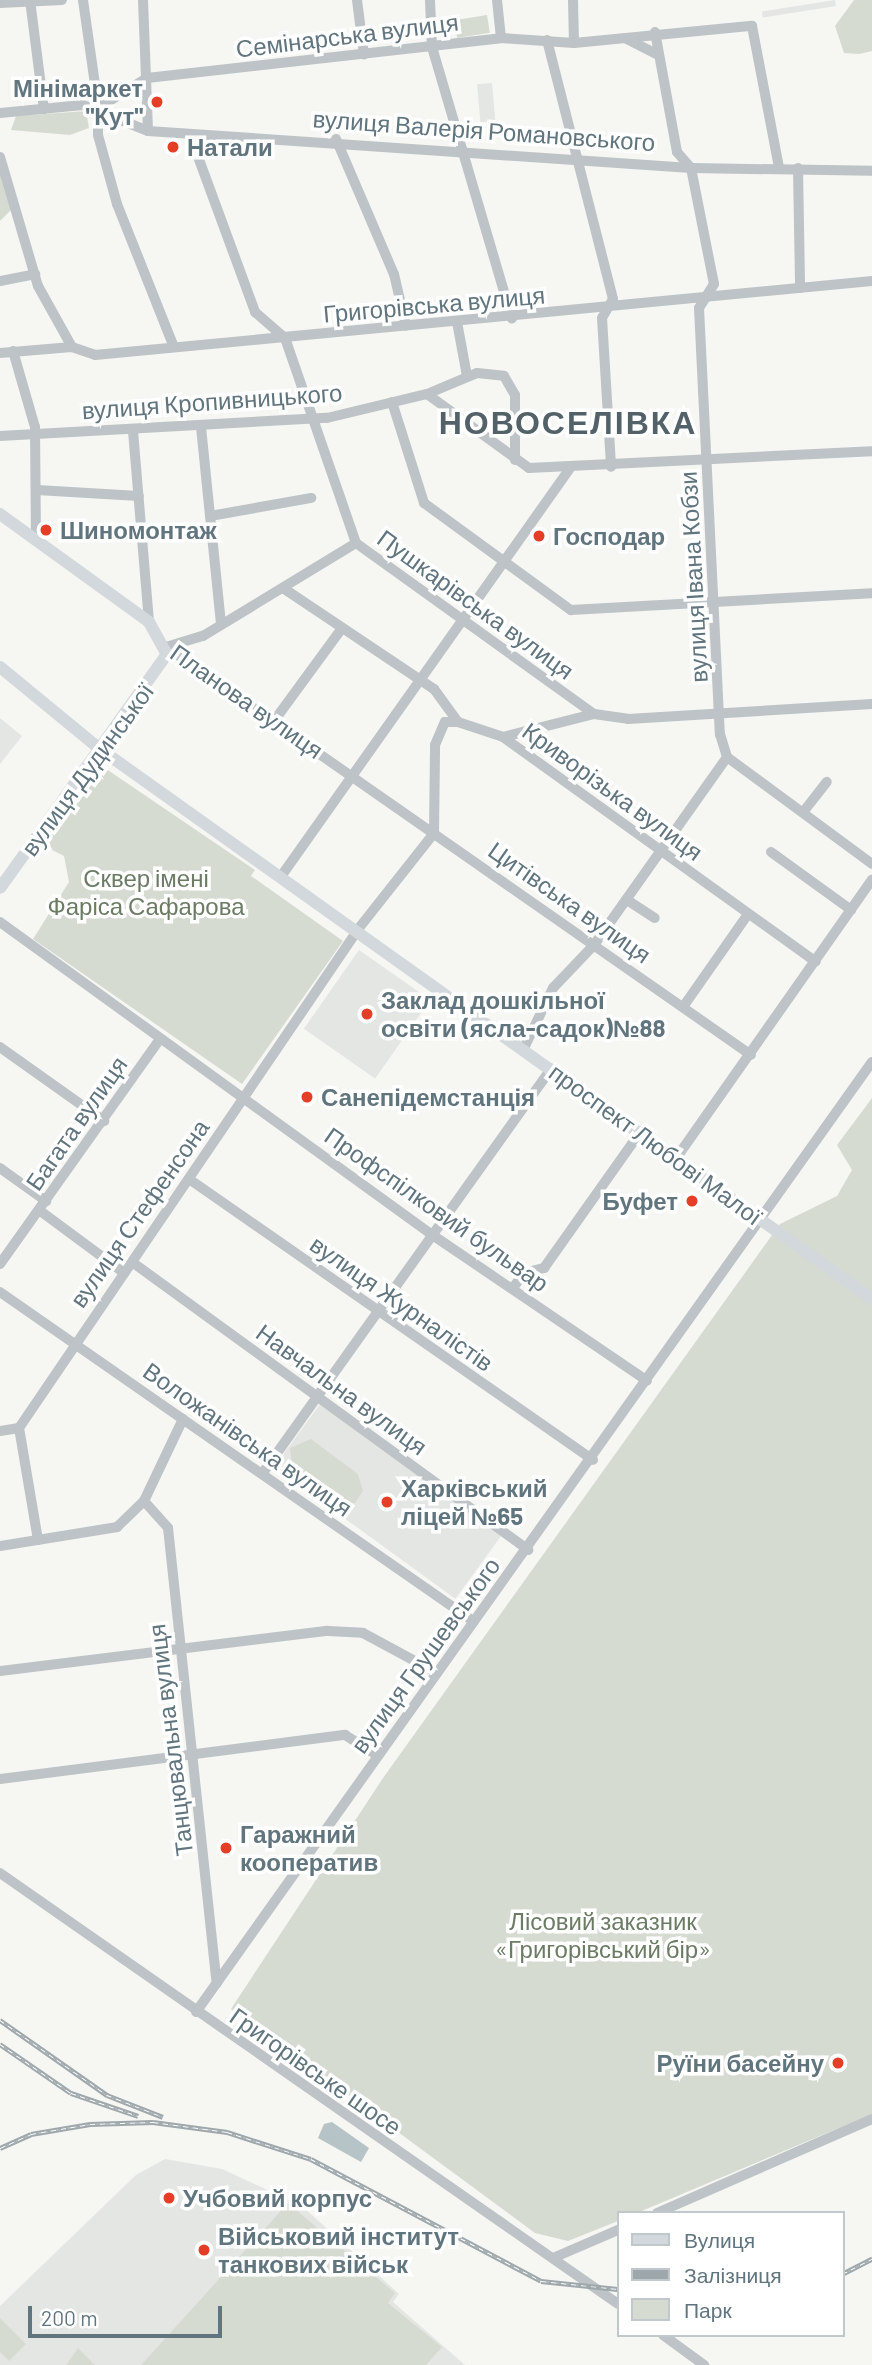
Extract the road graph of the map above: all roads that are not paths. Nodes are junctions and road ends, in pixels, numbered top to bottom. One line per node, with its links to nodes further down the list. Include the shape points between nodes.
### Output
1 (62, 0): 8 (street)
2 (83, 0): 19 (street)
3 (143, 0): 18 (street)
4 (357, 0): 16 (street)
5 (430, 0): 15 (street)
6 (497, 0): 12 (street)
7 (573, 0): 14 (street)
8 (31, 2): 9 (street); 20 (street)
9 (0, 4)
10 (655, 33): 11 (street, Семінарська вулиця); 17 (street, вулиця Івана Кобзи); 29 (street, Семінарська вулиця, via 752,26)
11 (622, 37): 14 (street, Семінарська вулиця); 17 (street)
12 (501, 38): 13 (street, Семінарська вулиця); 15 (street, Семінарська вулиця)
13 (547, 40): 14 (street, Семінарська вулиця); 27 (street)
14 (574, 43)
15 (432, 47): 16 (street, Семінарська вулиця); 25 (street)
16 (364, 55): 18 (street, Семінарська вулиця)
17 (659, 55): 28 (street, вулиця Івана Кобзи, via 677,152)
18 (147, 78): 19 (street, Семінарська вулиця); 22 (street)
19 (98, 106): 20 (street, Семінарська вулиця); 22 (street, вулиця Валерія Романовського); 43 (street, via 98,135 117,204)
20 (44, 109): 21 (street, Семінарська вулиця)
21 (0, 113)
22 (148, 131): 23 (street, вулиця Валерія Романовського)
23 (190, 135): 24 (street, вулиця Валерія Романовського); 41 (street, via 255,312)
24 (336, 139): 25 (street, вулиця Валерія Романовського); 40 (street, via 394,274)
25 (462, 149): 27 (street, вулиця Валерія Романовського); 38 (street)
26 (0, 157): 32 (street)
27 (574, 158): 28 (street, вулиця Валерія Романовського); 37 (street, via 606,258 613,299)
28 (691, 167): 29 (street, вулиця Валерія Романовського); 36 (street, вулиця Івана Кобзи, via 714,284)
29 (779, 168): 30 (street, вулиця Валерія Романовського)
30 (798, 169): 31 (street, вулиця Валерія Романовського); 35 (street)
31 (872, 171)
32 (35, 274): 33 (street); 42 (street)
33 (0, 281)
34 (872, 281): 35 (street, Григорівська вулиця)
35 (800, 288): 36 (street, Григорівська вулиця)
36 (705, 298): 37 (street, Григорівська вулиця); 56 (street, вулиця Івана Кобзи, via 699,309)
37 (607, 311): 38 (street, Григорівська вулиця); 57 (street, via 602,318)
38 (512, 318): 39 (street, Григорівська вулиця)
39 (457, 322): 40 (street, Григорівська вулиця); 46 (street)
40 (406, 326): 41 (street, Григорівська вулиця)
41 (285, 338): 43 (street, Григорівська вулиця); 49 (street, Пушкарівська вулиця)
42 (72, 347): 43 (street, Григорівська вулиця, via 95,355); 44 (street, Григорівська вулиця)
43 (174, 347)
44 (13, 351): 45 (street, Григорівська вулиця); 52 (street)
45 (0, 353)
46 (467, 376): 47 (street, вулиця Кропивницького); 55 (street, via 504,376 515,395)
47 (427, 394): 48 (street, вулиця Кропивницького); 55 (street)
48 (392, 402): 49 (street, вулиця Кропивницького); 66 (street, via 424,503)
49 (310, 420): 50 (street, вулиця Кропивницького); 65 (street, Пушкарівська вулиця)
50 (201, 427): 51 (street, вулиця Кропивницького); 63 (street)
51 (133, 431): 52 (street, вулиця Кропивницького); 60 (street)
52 (33, 433): 53 (street, вулиця Кропивницького); 59 (street)
53 (0, 436)
54 (872, 451): 56 (street)
55 (516, 460): 58 (street, via 529,468)
56 (708, 462): 57 (street); 69 (street, вулиця Івана Кобзи)
57 (611, 467): 58 (street)
58 (569, 469): 66 (street)
59 (37, 490): 60 (street); 64 (street)
60 (139, 496): 71 (street)
61 (311, 498): 63 (street)
62 (0, 514): 64 (main road, Планова вулиця)
63 (210, 516): 72 (street)
64 (36, 539): 71 (main road, Планова вулиця)
65 (356, 543): 67 (street); 70 (street, Пушкарівська вулиця)
66 (501, 560): 69 (street, via 571,610); 70 (street)
67 (283, 587): 72 (street); 73 (street, Криворізька вулиця)
68 (872, 593): 69 (street)
69 (714, 604): 79 (street, вулиця Івана Кобзи)
70 (461, 617): 76 (street); 78 (street, Пушкарівська вулиця)
71 (149, 622): 74 (main road, Планова вулиця)
72 (221, 623): 74 (street)
73 (342, 628): 76 (street, Криворізька вулиця); 80 (street)
74 (166, 648): 80 (street, Планова вулиця); 83 (main road, вулиця Дудинської, via 162,667)
75 (0, 667): 83 (main road, проспект Любові Малої)
76 (418, 680): 81 (street, Криворізька вулиця); 85 (street)
77 (872, 704): 79 (street)
78 (594, 714): 79 (street, via 628,719); 82 (street)
79 (720, 714): 84 (street, вулиця Івана Кобзи)
80 (274, 721): 85 (street, Планова вулиця)
81 (458, 722): 82 (street, Криворізька вулиця); 88 (street, via 445,722 435,745)
82 (502, 737): 89 (street, Криворізька вулиця)
83 (100, 749): 92 (main road, проспект Любові Малої); 94 (main road, вулиця Дудинської)
84 (727, 757): 87 (street); 89 (street)
85 (352, 775): 88 (street, Планова вулиця); 92 (street)
86 (827, 782): 87 (street)
87 (804, 811): 91 (street)
88 (434, 833): 100 (street, вулиця Стефенсона); 101 (street, Цитівська вулиця)
89 (661, 852): 95 (street); 97 (street, Криворізька вулиця)
90 (771, 852): 96 (street)
91 (872, 864)
92 (282, 874): 100 (main road, проспект Любові Малої)
93 (872, 880): 96 (street)
94 (0, 888)
95 (627, 900): 98 (street); 101 (street)
96 (851, 910): 102 (street)
97 (748, 914): 102 (street, Криворізька вулиця); 103 (street)
98 (655, 918)
99 (0, 922): 104 (street, Профспілковий бульвар)
100 (359, 929): 106 (main road, проспект Любові Малої); 110 (street, вулиця Стефенсона)
101 (594, 945): 103 (street, Цитівська вулиця); 106 (street, via 553,988)
102 (816, 962): 107 (street)
103 (683, 1007): 107 (street, Цитівська вулиця)
104 (160, 1039): 110 (street, Профспілковий бульвар); 111 (street, Багата вулиця)
105 (0, 1047): 111 (street)
106 (524, 1048): 109 (main road, проспект Любові Малої)
107 (751, 1055): 113 (street)
108 (872, 1062): 118 (street, вулиця Грушевського)
109 (551, 1069): 112 (main road, проспект Любові Малої); 119 (street)
110 (244, 1099): 115 (street, вулиця Стефенсона); 119 (street, Профспілковий бульвар)
111 (104, 1121): 116 (street, Багата вулиця)
112 (641, 1131): 113 (main road, проспект Любові Малої); 123 (street, via 544,1268 524,1273)
113 (677, 1157): 118 (main road, проспект Любові Малої)
114 (0, 1168): 116 (street)
115 (189, 1179): 120 (street, вулиця Стефенсона); 126 (street, вулиця Журналістів)
116 (46, 1201): 117 (street, Багата вулиця)
117 (39, 1210): 121 (street, Багата вулиця); 122 (street)
118 (761, 1219): 125 (main road, проспект Любові Малої); 128 (street, вулиця Грушевського)
119 (431, 1234): 123 (street, Профспілковий бульвар); 126 (street)
120 (132, 1262): 122 (street, вулиця Стефенсона); 129 (street, Навчальна вулиця)
121 (0, 1264)
122 (124, 1273): 127 (street, вулиця Стефенсона)
123 (513, 1288): 128 (street, Профспілковий бульвар)
124 (0, 1292): 127 (street, Воложанівська вулиця)
125 (872, 1299)
126 (375, 1311): 129 (street); 133 (street, вулиця Журналістів)
127 (73, 1345): 130 (street, Воложанівська вулиця); 131 (street, вулиця Стефенсона)
128 (647, 1381): 133 (street, вулиця Грушевського)
129 (316, 1396): 134 (street); 138 (street, Навчальна вулиця)
130 (183, 1419): 134 (street, Воложанівська вулиця); 135 (street)
131 (19, 1428): 132 (street); 136 (street)
132 (0, 1431)
133 (593, 1460): 138 (street, вулиця Грушевського)
134 (262, 1474): 139 (street, Воложанівська вулиця)
135 (144, 1501): 136 (street, via 117,1527); 140 (street, Танцювальна вулиця, via 168,1528)
136 (38, 1539): 137 (street)
137 (0, 1546)
138 (528, 1550): 139 (street, вулиця Грушевського)
139 (473, 1621): 142 (street, вулиця Грушевського)
140 (181, 1652): 141 (street); 142 (street, via 328,1631 363,1633); 143 (street, Танцювальна вулиця)
141 (0, 1671)
142 (438, 1673): 144 (street, вулиця Грушевського)
143 (194, 1754): 144 (street, via 345,1735); 145 (street); 147 (street, Танцювальна вулиця)
144 (377, 1755): 147 (street, вулиця Грушевського)
145 (0, 1779)
146 (0, 1874): 148 (street, Григорівське шосе)
147 (216, 1983): 148 (street, вулиця Грушевського)
148 (196, 2012): 152 (street, Григорівське шосе)
149 (872, 2119): 150 (street)
150 (662, 2211)
151 (616, 2231): 152 (street)
152 (553, 2258): 153 (street, Григорівське шосе)
153 (616, 2303)
154 (666, 2337): 155 (street)
155 (705, 2365)

